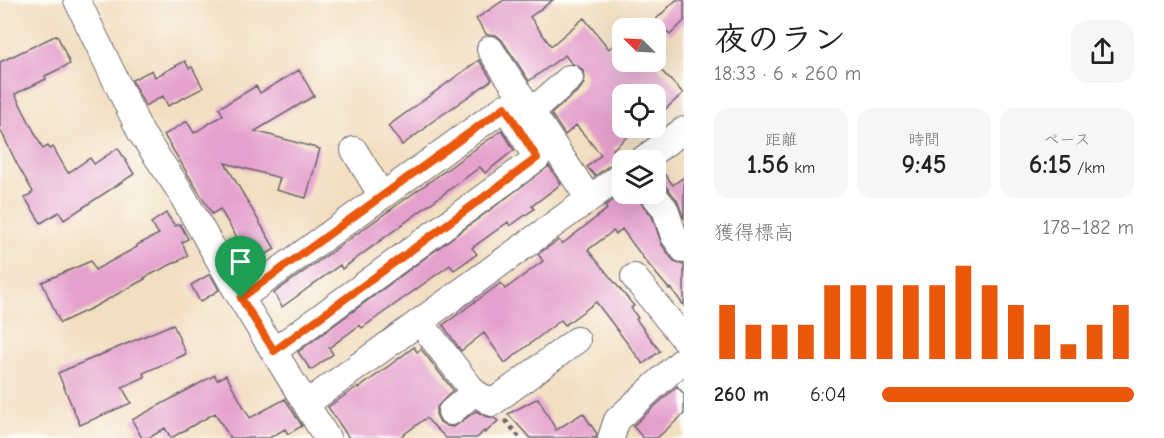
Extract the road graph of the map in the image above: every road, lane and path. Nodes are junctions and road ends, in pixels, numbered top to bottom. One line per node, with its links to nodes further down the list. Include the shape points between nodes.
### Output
1 (77, 0): 14 (street, via 141,133 178,188)
2 (490, 49): 4 (street)
3 (570, 78): 4 (street)
4 (531, 112): 10 (street)
5 (684, 130): 7 (street)
6 (354, 150): 9 (street)
7 (656, 150)
8 (612, 182): 10 (street)
9 (382, 196): 14 (street); 18 (street, via 505,107 537,158)
10 (589, 199): 15 (street)
11 (660, 204): 12 (street)
12 (684, 250)
13 (633, 278): 16 (street)
14 (241, 298): 18 (street)
15 (420, 322): 20 (street); 21 (street)
16 (684, 339)
17 (577, 340): 20 (street, via 492,403)
18 (274, 351): 21 (street)
19 (684, 359): 24 (street, via 617,420)
20 (474, 392): 22 (street)
21 (306, 404): 23 (street)
22 (452, 412)
23 (327, 438)
24 (611, 438)

